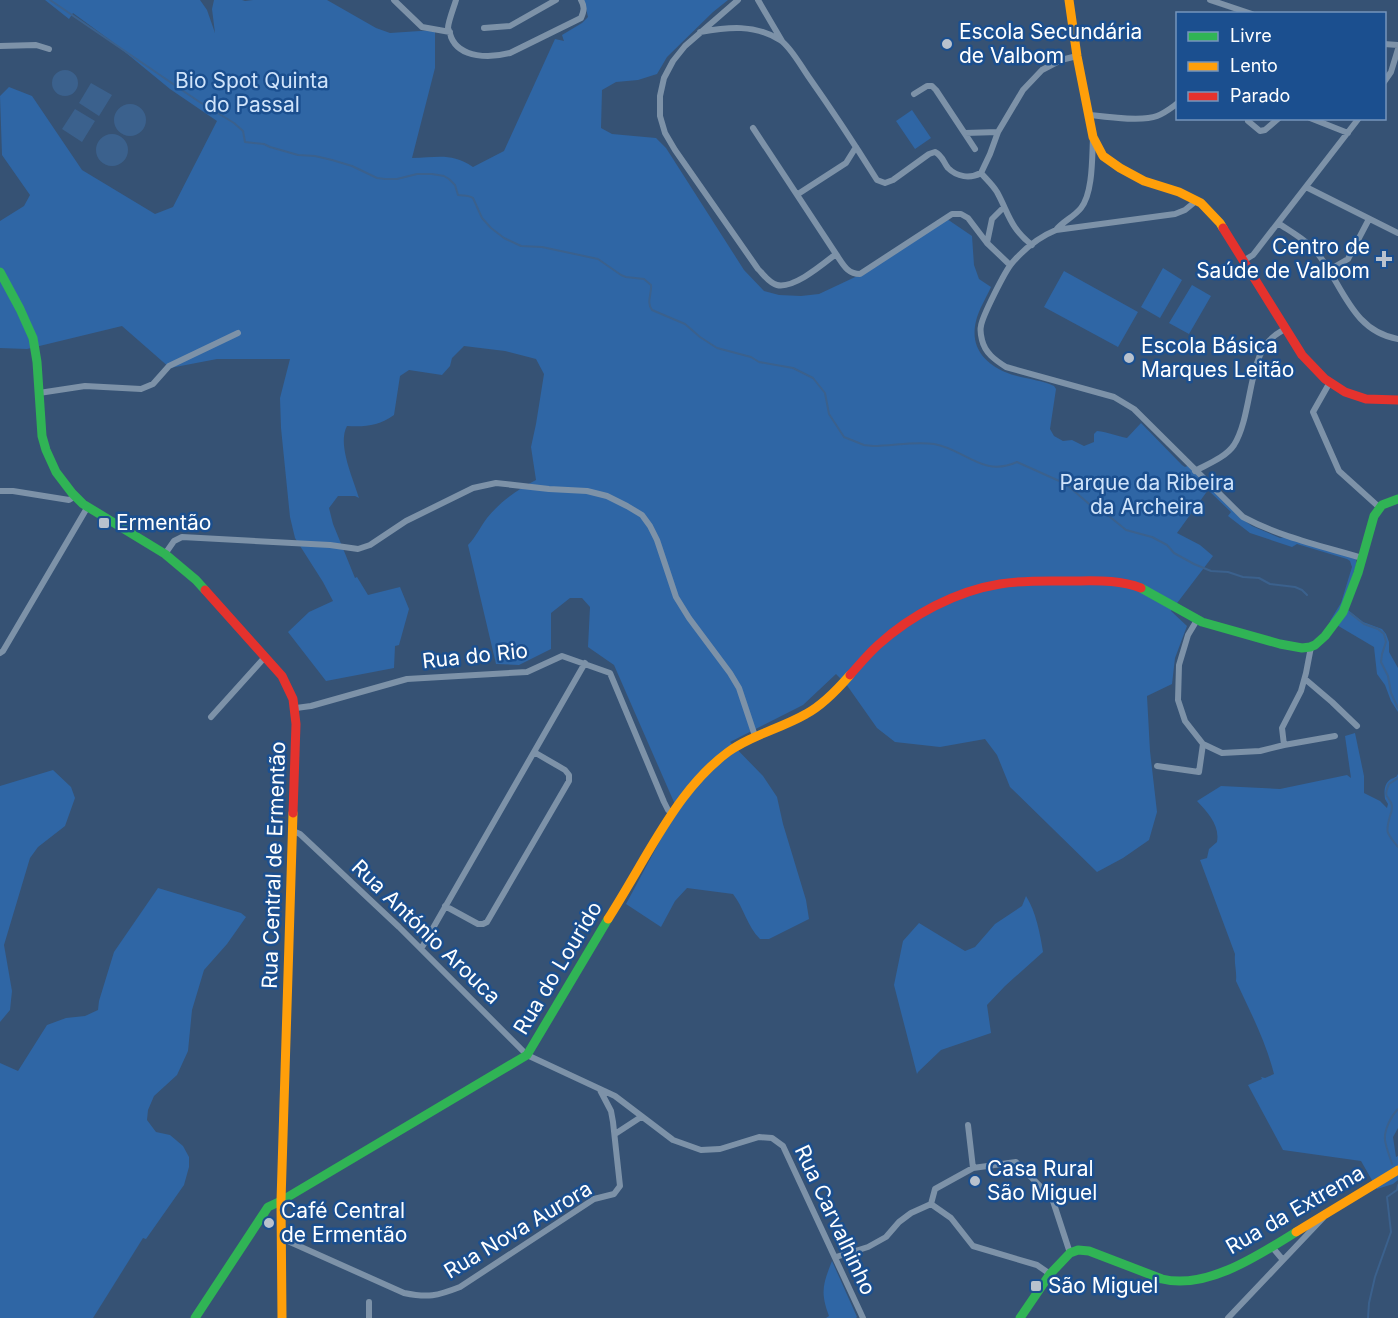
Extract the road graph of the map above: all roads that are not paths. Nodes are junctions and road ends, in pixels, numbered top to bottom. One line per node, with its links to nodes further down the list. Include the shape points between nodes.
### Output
1 (456, 0): 11 (street)
2 (556, 0): 10 (street, via 510,26)
3 (580, 0): 11 (street, via 584,11 581,18 504,55 484,56 461,50)
4 (738, 0): 12 (street)
5 (758, 0): 13 (street)
6 (1069, 0): 17 (street)
7 (1209, 0): 9 (street)
8 (397, 2): 11 (street, via 422,27)
9 (1246, 12)
10 (484, 28)
11 (450, 32)
12 (700, 33): 13 (street, via 735,27); 44 (street, via 673,61 660,96 660,116 675,150 769,281 790,284)
13 (783, 41): 31 (street)
14 (0, 46): 16 (street, via 40,45)
15 (1398, 47): 18 (street)
16 (49, 49)
17 (1077, 56): 21 (street); 27 (street, via 1041,70 1023,90)
18 (1386, 79)
19 (914, 94): 28 (street, via 932,86)
20 (1176, 105): 21 (street, via 1145,119)
21 (1090, 115): 30 (street)
22 (1249, 120): 23 (street, via 1260,130)
23 (1278, 120)
24 (1315, 120): 29 (street)
25 (1358, 120): 29 (street)
26 (753, 128): 35 (street)
27 (998, 132): 28 (street); 33 (street)
28 (965, 133): 32 (street)
29 (1348, 133): 34 (street)
30 (1093, 137): 36 (street, via 1103,156 1120,168); 40 (street, via 1085,202)
31 (856, 147): 33 (street, via 877,180 885,183 935,152 956,174 966,177); 35 (street, via 846,163)
32 (975, 149)
33 (981, 173): 37 (street)
34 (1306, 187): 38 (street); 39 (street)
35 (798, 194): 44 (street)
36 (1196, 201): 40 (street, via 1175,214); 45 (street, via 1220,223)
37 (1004, 207): 42 (street, via 992,219); 43 (street, via 1014,227)
38 (1369, 219): 41 (street); 47 (street, via 1348,259)
39 (1278, 223): 45 (street, via 1253,255); 47 (street, via 1317,252)
40 (1056, 230): 43 (street)
41 (1398, 233)
42 (987, 243): 44 (street, via 968,218 952,214 860,274 847,270); 46 (street)
43 (1032, 245): 46 (street)
44 (836, 254)
45 (1243, 261): 49 (street)
46 (1010, 265): 55 (street, via 981,325 981,340 994,360 1006,367 1114,397 1134,409)
47 (1329, 270): 51 (street, via 1364,322 1384,336)
48 (0, 272): 53 (street, Rua Central de Ermentão, via 34,343)
49 (1285, 329): 52 (street, via 1302,355); 55 (street, via 1268,341 1256,364 1246,415 1234,446)
50 (238, 333): 53 (street, via 169,366 153,384 141,389 85,386)
51 (1398, 339)
52 (1330, 382): 54 (street, via 1366,399); 60 (street, via 1313,412 1340,471)
53 (39, 393): 57 (street, Rua Central de Ermentão, via 40,422 48,455)
54 (1398, 400)
55 (1195, 471): 62 (street, via 1243,517 1260,526)
56 (0, 491): 57 (street, via 69,500)
57 (74, 497): 59 (street, Rua Central de Ermentão)
58 (1398, 499): 60 (street)
59 (87, 508): 61 (street, Rua Central de Ermentão); 65 (street)
60 (1380, 508): 62 (street)
61 (165, 554): 66 (street, Rua Central de Ermentão, via 196,580); 72 (street, via 182,537 358,549 473,488 496,483 607,496 642,515 650,526 676,597 739,688)
62 (1362, 558): 64 (street, via 1340,616)
63 (1197, 620): 64 (street, Rua do Lourido, via 1259,639); 72 (street, Rua do Lourido, via 1149,591 1127,583 1032,581 972,590 886,637 812,711); 74 (street, via 1179,665 1178,700 1185,721)
64 (1311, 647): 68 (street)
65 (0, 653)
66 (265, 657): 69 (street, Rua Central de Ermentão, via 282,676); 70 (street)
67 (585, 663): 69 (street, Rua do Rio, via 562,656 527,672 407,679); 76 (street); 78 (street, Rua do Rio, via 610,673 664,802)
68 (1305, 679): 71 (street); 75 (street, via 1282,728)
69 (296, 708): 79 (street, Rua Central de Ermentão)
70 (211, 717)
71 (1357, 726)
72 (755, 736): 78 (street, Rua do Lourido, via 712,764)
73 (1335, 736): 75 (street)
74 (1203, 744): 75 (street, via 1222,753); 77 (street, via 1199,772)
75 (1284, 745)
76 (534, 752): 80 (street); 80 (street, via 566,770 569,781 487,922 478,924)
77 (1157, 766)
78 (672, 812): 82 (street, Rua do Lourido)
79 (293, 831): 81 (street, Rua António Arouca); 89 (street, Rua Central de Ermentão)
80 (445, 906): 81 (street)
81 (421, 948): 82 (street, Rua António Arouca)
82 (527, 1054): 83 (street, Rua António Arouca); 89 (street, Rua do Lourido)
83 (600, 1089): 84 (street, Rua Carvalhinho); 86 (street, Rua Nova Aurora, via 611,1112)
84 (641, 1117): 86 (street); 95 (street, Rua Carvalhinho, via 673,1140 701,1150 720,1149 759,1137 772,1138 783,1146)
85 (968, 1125): 87 (street)
86 (615, 1134): 92 (street, Rua Nova Aurora, via 620,1186 614,1194 594,1199 460,1287 439,1295 404,1293)
87 (973, 1168): 90 (street, via 935,1189); 94 (street, via 1016,1162 1052,1198)
88 (1398, 1170): 91 (street, Rua da Extrema)
89 (281, 1201): 92 (street, Rua Central de Ermentão); 99 (street, Rua do Lourido, via 268,1207)
90 (931, 1204): 95 (street, via 911,1213 886,1237); 97 (street, via 951,1218 974,1246 1037,1265)
91 (1330, 1210): 93 (street, Rua da Extrema); 96 (street)
92 (281, 1238): 100 (street, Rua Central de Ermentão)
93 (1272, 1247): 94 (street, Rua da Extrema, via 1224,1272 1182,1281 1155,1277 1089,1251); 96 (street)
94 (1070, 1253): 97 (street)
95 (836, 1257): 102 (street, Rua Carvalhinho)
96 (1283, 1260): 104 (street)
97 (1050, 1274): 103 (street)
98 (369, 1302): 101 (street)
99 (195, 1318)
100 (282, 1318)
101 (369, 1318)
102 (862, 1318)
103 (1020, 1318)
104 (1228, 1318)

